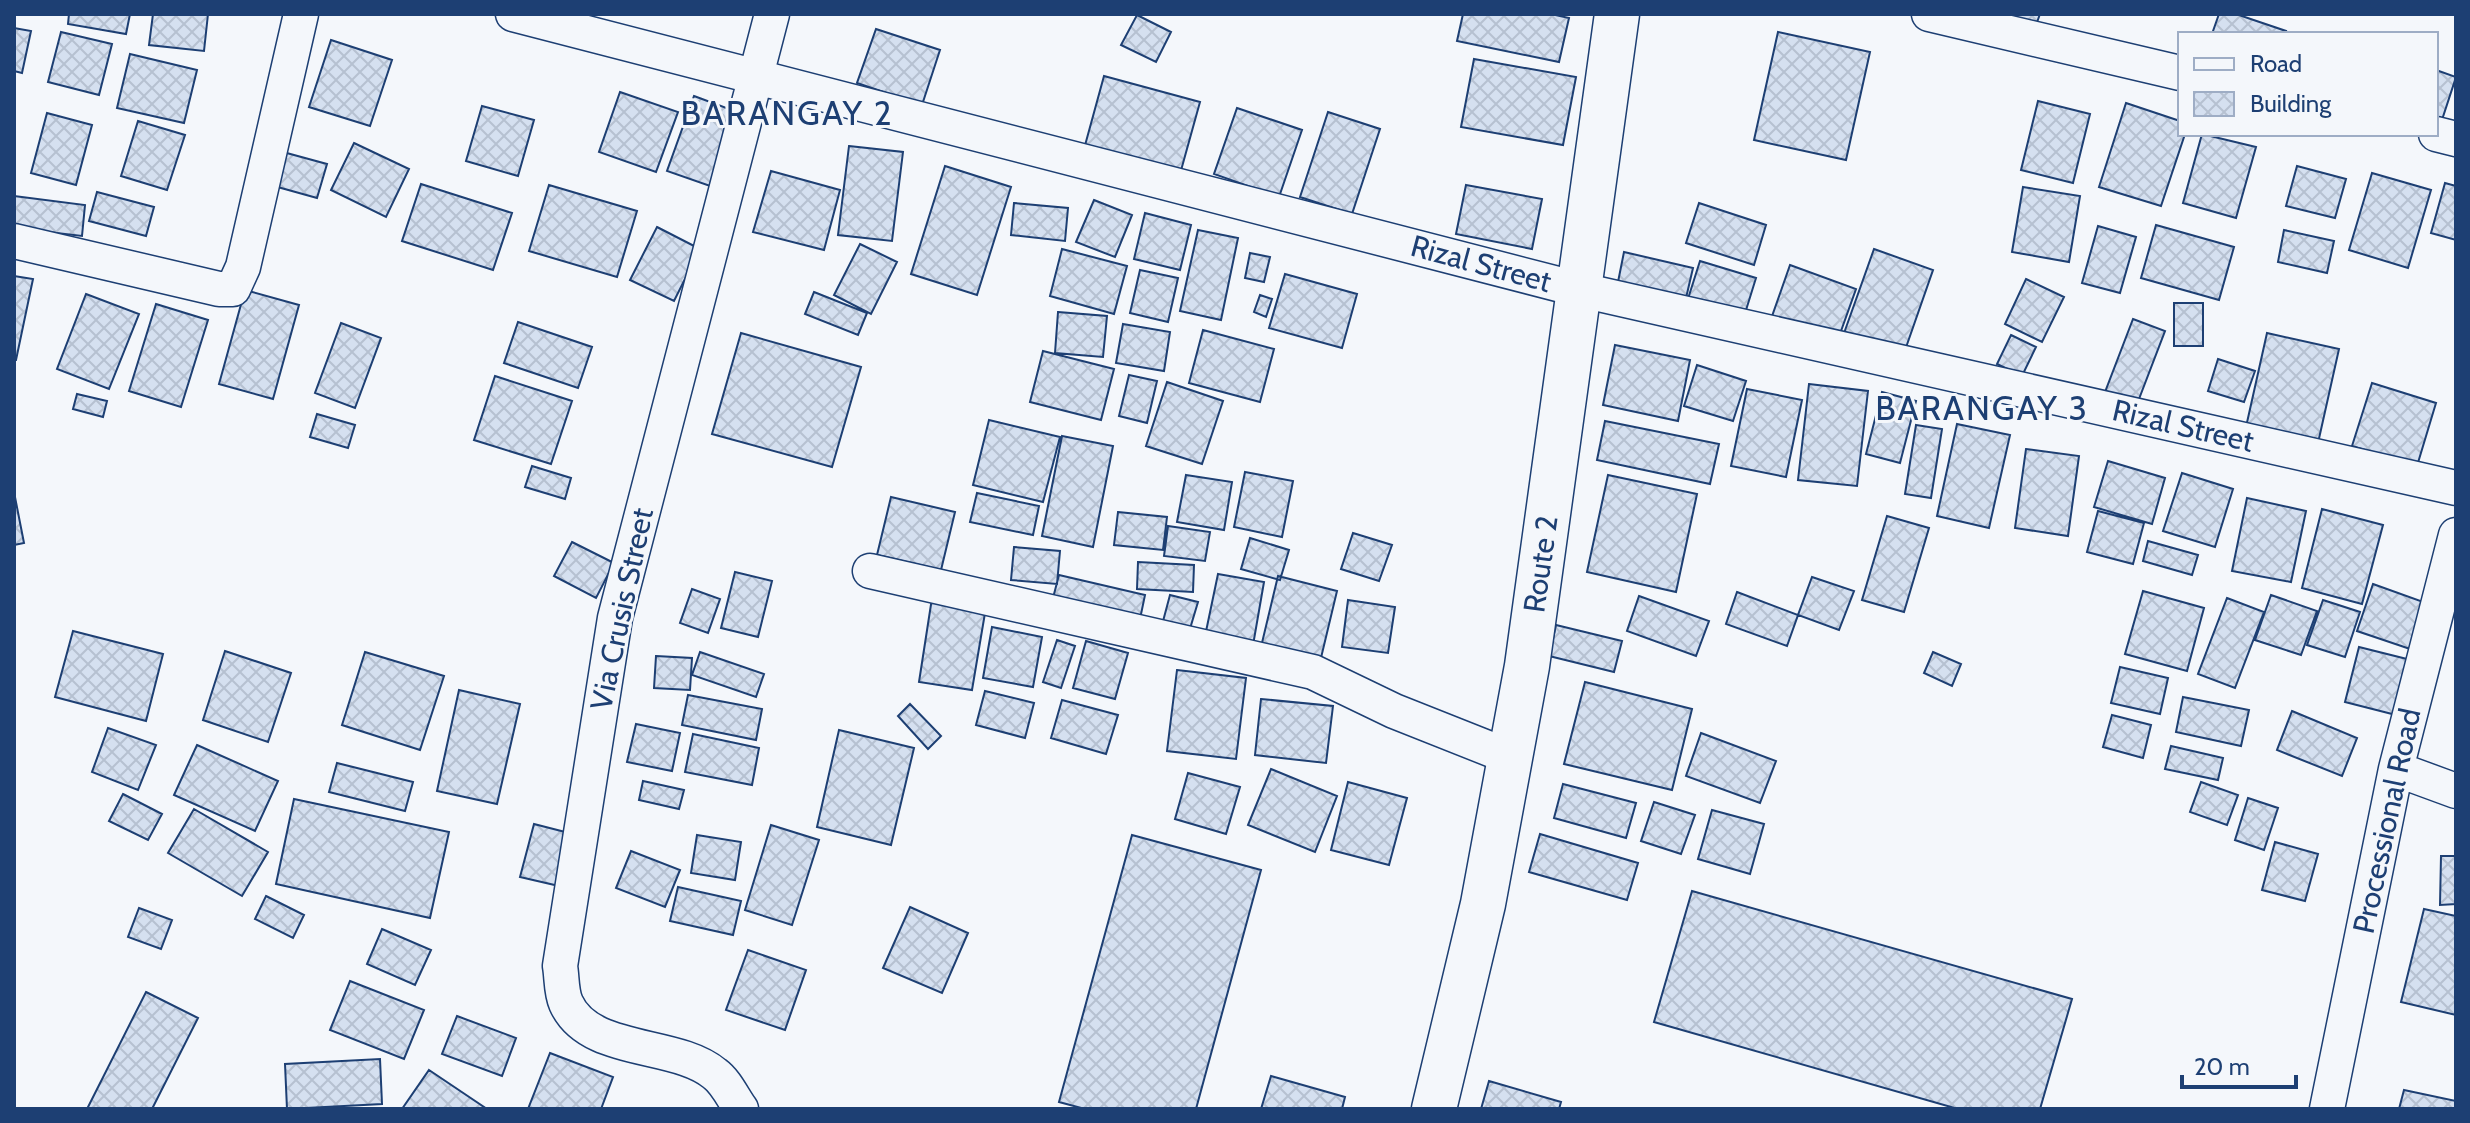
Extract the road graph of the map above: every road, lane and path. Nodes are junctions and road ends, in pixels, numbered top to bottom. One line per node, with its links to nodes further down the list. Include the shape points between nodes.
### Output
1 (301, 14): 8 (street, via 243,267 233,289)
2 (513, 14): 7 (street, Rizal Street)
3 (772, 14): 7 (street, Via Crusis Street)
4 (1617, 14): 9 (highway, Route 2)
5 (1929, 14): 6 (street)
6 (2178, 73)
7 (755, 74): 9 (street, Rizal Street); 16 (street, Via Crusis Street, via 615,618 560,966 565,1002 578,1022 625,1043 696,1061 717,1075)
8 (14, 241)
9 (1581, 290): 10 (street, Rizal Street); 13 (highway, Route 2)
10 (2456, 488)
11 (2456, 535): 14 (street, Processional Road)
12 (870, 571): 13 (street, via 1313,672)
13 (1510, 757): 17 (highway, Route 2, via 1483,904)
14 (2396, 769): 15 (street); 18 (street, Processional Road)
15 (2456, 791)
16 (741, 1109)
17 (1434, 1109)
18 (2327, 1109)

